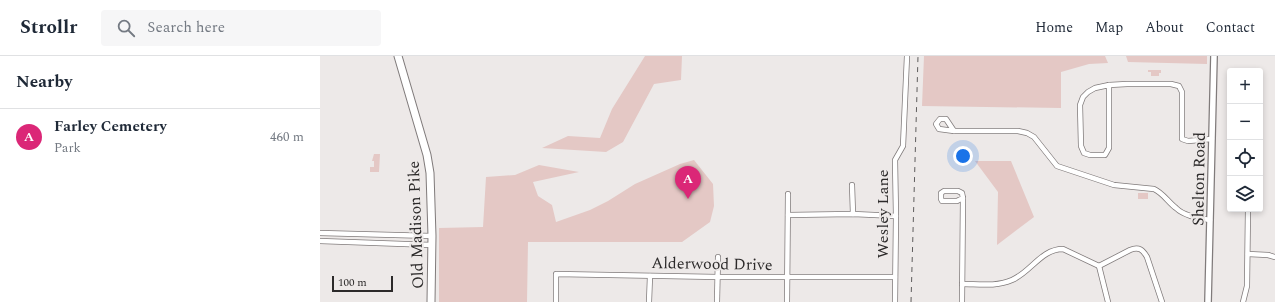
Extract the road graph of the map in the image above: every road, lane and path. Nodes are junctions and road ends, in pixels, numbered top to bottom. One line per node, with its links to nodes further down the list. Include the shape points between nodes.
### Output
1 (398, 56): 18 (main road, Old Madison Pike, via 427,155)
2 (907, 56): 13 (street, Wesley Lane, via 903,146 895,160)
3 (1214, 56): 6 (street, Shelton Road)
4 (1109, 85): 4 (street, via 1109,148 1105,154 1090,155 1084,153 1081,146 1080,105 1088,92); 6 (street, via 1178,86 1182,92 1182,139)
5 (954, 131): 14 (street, via 1027,133 1034,137 1057,166 1114,184 1154,189 1176,209)
6 (1212, 139): 14 (street, Shelton Road)
7 (852, 185): 11 (street)
8 (788, 194): 12 (street)
9 (963, 198): 9 (street, via 950,201 942,200 940,197 944,191 958,191 962,193); 31 (street)
10 (1248, 212): 23 (street)
11 (853, 214): 12 (street); 13 (street)
12 (788, 215): 29 (street)
13 (896, 216): 30 (street, Wesley Lane)
14 (1210, 220): 41 (street, Shelton Road)
15 (320, 233): 16 (street)
16 (333, 234): 17 (street); 20 (street)
17 (384, 235): 18 (street); 21 (street)
18 (432, 236): 22 (main road, Old Madison Pike)
19 (320, 242): 20 (street)
20 (332, 242): 21 (street)
21 (383, 243): 22 (street)
22 (432, 245): 32 (main road, Old Madison Pike)
23 (1248, 254): 25 (street); 42 (street, via 1247,286)
24 (718, 257): 28 (street)
25 (1275, 257)
26 (1099, 266): 31 (street, via 1064,249 1057,249 1044,255 1023,274 1012,280 1000,284); 39 (street); 40 (street, via 1134,248 1140,249 1147,257)
27 (650, 276): 28 (street, Alderwood Drive); 33 (street, Alderwood Drive, via 556,274); 34 (street)
28 (718, 277): 29 (street, Alderwood Drive); 35 (street)
29 (787, 277): 30 (street, Alderwood Drive); 36 (street)
30 (895, 277): 37 (street, Wesley Lane)
31 (962, 284): 38 (street)
32 (431, 302)
33 (556, 302)
34 (650, 302)
35 (717, 302)
36 (787, 302)
37 (895, 302)
38 (962, 302)
39 (1108, 302)
40 (1162, 302)
41 (1208, 302)
42 (1243, 302)

